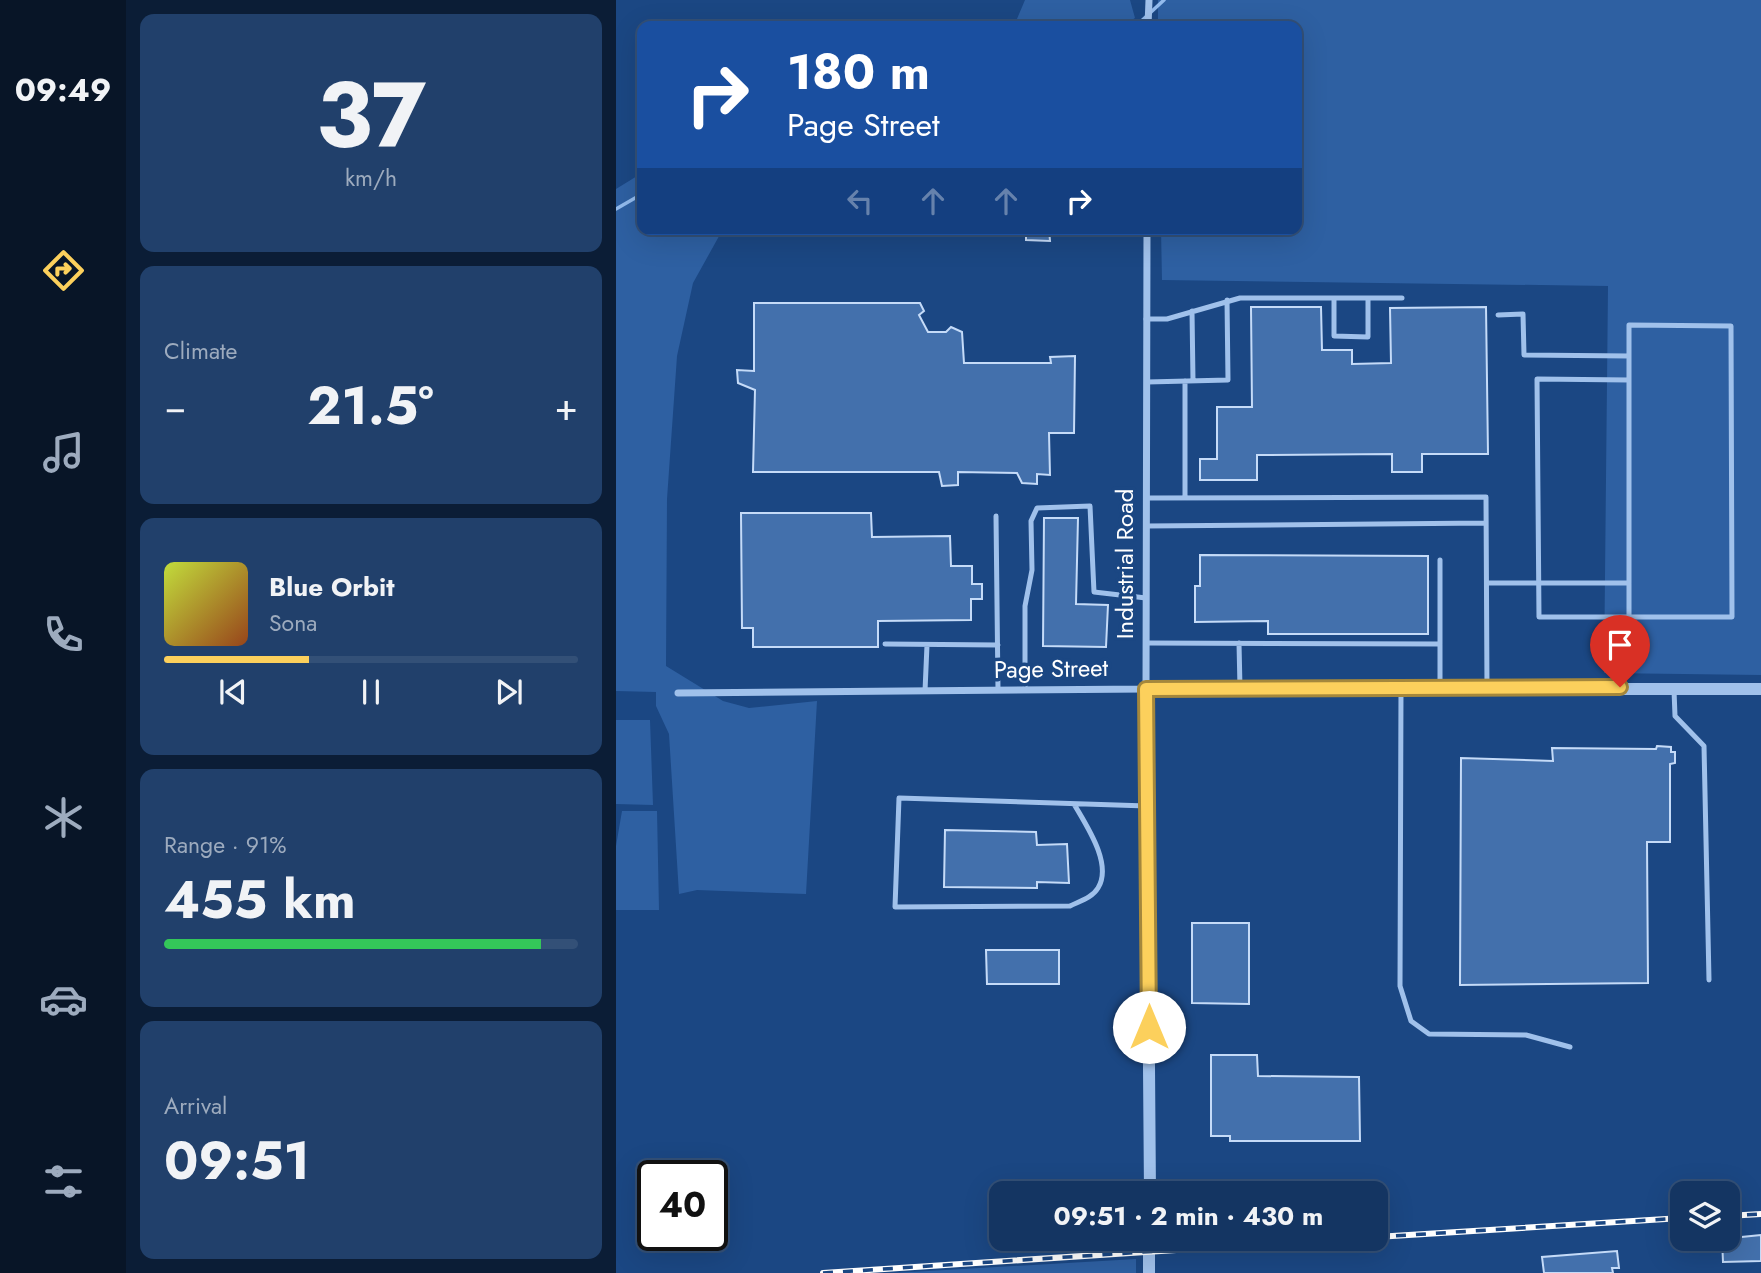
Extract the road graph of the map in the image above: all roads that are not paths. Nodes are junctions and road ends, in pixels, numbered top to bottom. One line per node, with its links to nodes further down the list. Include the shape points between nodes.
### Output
1 (1149, 0): 2 (street)
2 (1148, 21)
3 (1147, 235): 10 (street, Industrial Road)
4 (1334, 298): 5 (lane); 5 (lane, via 1334,336 1345,337 1368,337); 7 (lane)
5 (1368, 298): 6 (lane)
6 (1402, 298)
7 (1227, 300): 8 (lane); 14 (lane, via 1228,380)
8 (1192, 311): 10 (lane, via 1167,319); 14 (lane)
9 (1498, 315): 11 (lane, via 1523,314 1524,355)
10 (1146, 319): 15 (street, Industrial Road)
11 (1629, 356): 12 (lane); 26 (lane, via 1629,325 1731,326 1732,617)
12 (1629, 380): 23 (lane, via 1537,379); 24 (lane)
13 (1185, 381): 14 (lane); 15 (lane); 17 (lane)
14 (1193, 381)
15 (1147, 382): 16 (street, Industrial Road)
16 (1147, 498): 17 (lane); 20 (street, Industrial Road)
17 (1185, 498): 19 (lane, via 1486,497)
18 (996, 516): 32 (lane)
19 (1486, 523): 20 (lane); 22 (lane)
20 (1146, 526): 25 (street, Industrial Road)
21 (1440, 560): 30 (lane)
22 (1487, 583): 23 (lane); 37 (lane)
23 (1539, 583): 24 (lane); 26 (lane, via 1539,617)
24 (1629, 583): 26 (lane)
25 (1146, 598): 27 (street, Industrial Road); 41 (lane, via 1094,592 1090,506 1037,508 1031,521 1032,570 1025,606)
26 (1629, 618)
27 (1146, 643): 28 (lane); 38 (street, Industrial Road)
28 (1239, 643): 30 (lane); 34 (lane)
29 (885, 644): 31 (lane)
30 (1440, 644): 36 (lane)
31 (928, 645): 32 (lane); 42 (lane)
32 (998, 645): 40 (lane)
33 (1674, 687): 37 (street, Page Street); 39 (street, Page Street); 46 (lane, via 1675,716 1704,746)
34 (1240, 688): 35 (street, Page Street); 38 (street, Page Street)
35 (1401, 688): 36 (street, Page Street); 47 (lane, via 1400,986 1411,1021 1429,1034 1527,1035)
36 (1440, 688): 37 (street, Page Street)
37 (1487, 688)
38 (1146, 689): 41 (street, Page Street); 45 (street, Industrial Road)
39 (1761, 689)
40 (998, 690): 41 (street, Page Street); 42 (street, Page Street)
41 (1025, 690)
42 (925, 691): 43 (street, Page Street)
43 (678, 693)
44 (1074, 804): 44 (lane, via 899,799 895,907 1070,906 1092,895 1100,886 1103,868); 45 (lane)
45 (1147, 806): 48 (street, Industrial Road)
46 (1709, 980)
47 (1570, 1047)
48 (1150, 1181)
49 (1149, 1251): 50 (street)
50 (1149, 1273)

